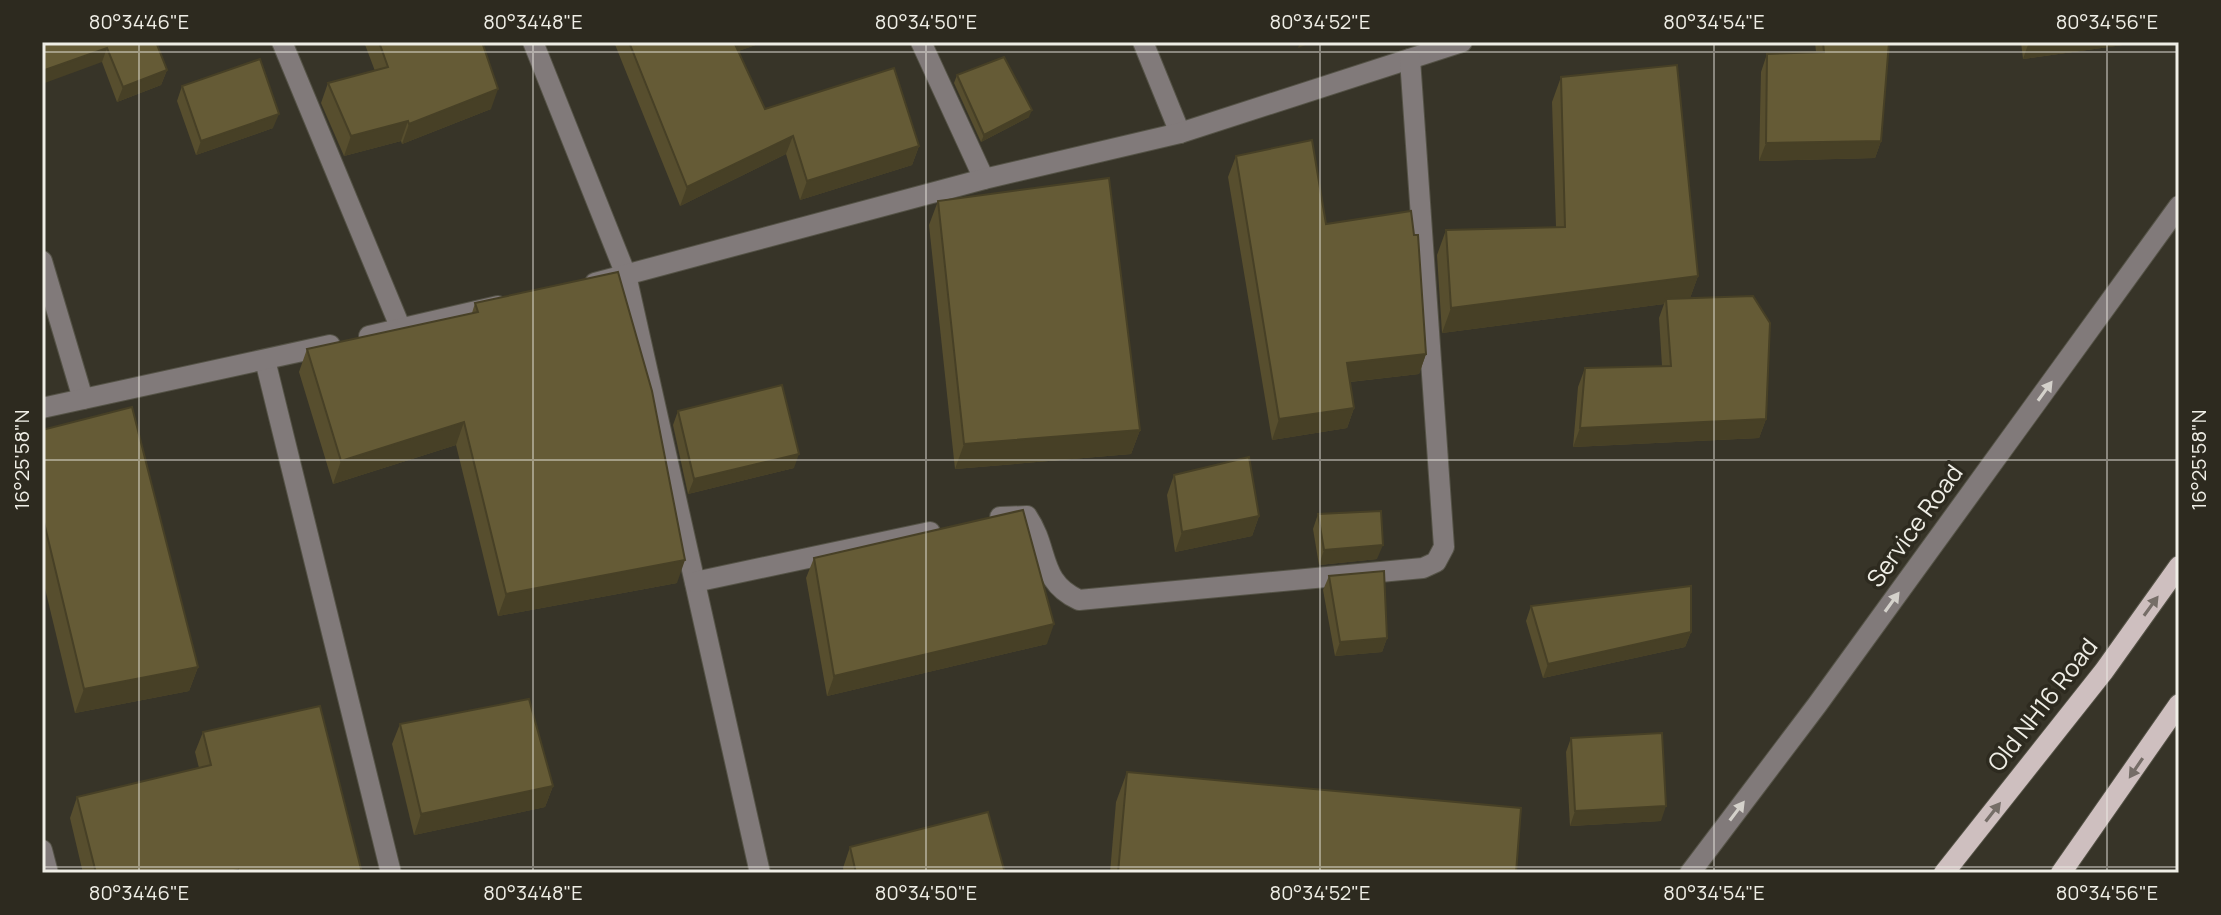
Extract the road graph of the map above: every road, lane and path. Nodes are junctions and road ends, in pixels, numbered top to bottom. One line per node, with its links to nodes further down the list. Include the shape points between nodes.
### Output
1 (282, 42): 14 (street)
2 (533, 42): 11 (street)
3 (921, 42): 8 (street)
4 (1143, 42): 7 (street)
5 (1462, 42): 6 (street)
6 (1410, 59): 7 (street); 18 (street, via 1444,547 1436,562 1423,568 1079,600 1060,592 1050,578 1039,533 1027,516)
7 (1180, 133): 8 (street)
8 (984, 179): 11 (street)
9 (2179, 206): 27 (street, Service Road, one-way to 9)
10 (42, 261): 16 (street)
11 (626, 275): 12 (street); 21 (street)
12 (581, 286)
13 (521, 300): 14 (street)
14 (401, 329): 15 (street)
15 (265, 360): 16 (street); 25 (street)
16 (83, 399): 17 (street)
17 (42, 408)
18 (980, 521)
19 (950, 527): 21 (street)
20 (2179, 566): 28 (main road, Old NH16 Road, one-way to 20, via 2104,671)
21 (695, 582): 26 (street)
22 (2179, 704): 29 (main road, one-way to 29)
23 (42, 850): 24 (street)
24 (48, 873)
25 (391, 873)
26 (760, 873)
27 (1690, 873)
28 (1944, 873)
29 (2061, 873)

